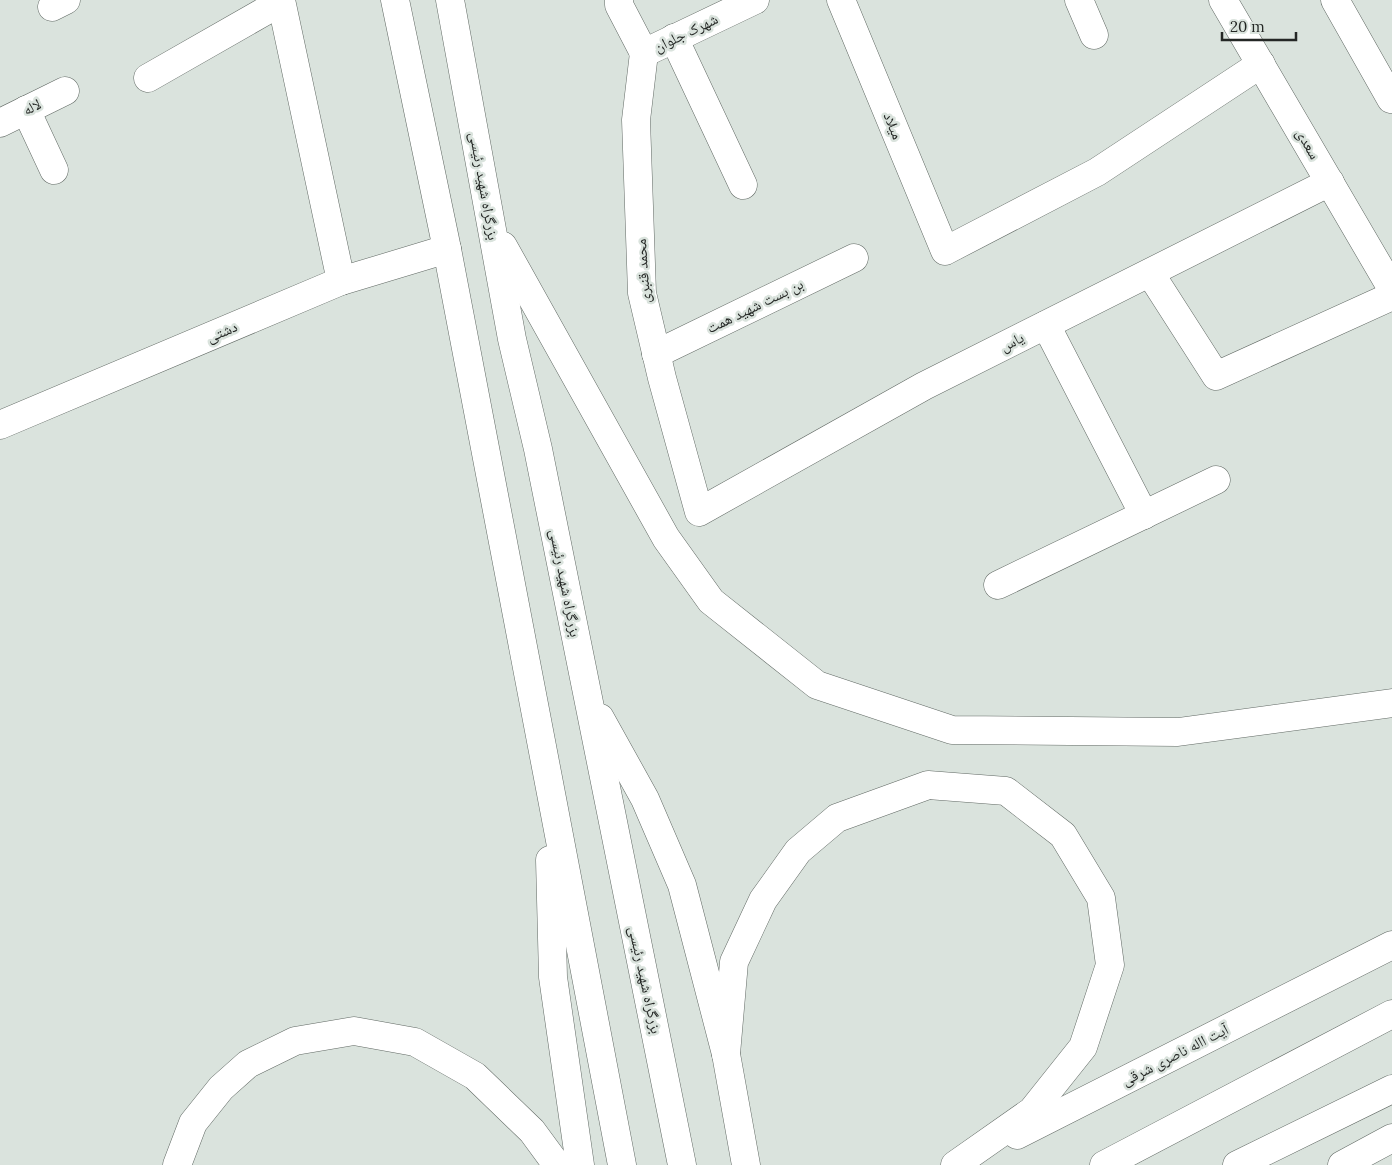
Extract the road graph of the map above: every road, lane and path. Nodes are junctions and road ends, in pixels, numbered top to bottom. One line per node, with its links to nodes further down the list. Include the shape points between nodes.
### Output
1 (395, 0): 23 (main road)
2 (450, 0): 22 (main road, بزرگراه شهید رئیسی)
3 (755, 0): 11 (main road, شهرک جلوان)
4 (841, 0): 13 (main road, میلاد, via 945,252 1097,172)
5 (1079, 0): 10 (main road)
6 (1223, 0): 13 (main road, سعدی)
7 (1335, 0): 16 (main road)
8 (281, 1): 14 (main road); 26 (main road)
9 (618, 2): 12 (main road)
10 (1094, 35)
11 (674, 38): 12 (main road, شهرک جلوان); 21 (main road)
12 (644, 53): 30 (main road, محمد قنبری, via 636,120 642,293)
13 (1261, 64): 20 (main road, سعدی)
14 (148, 78)
15 (64, 91): 17 (main road, لاله)
16 (1391, 99)
17 (26, 110): 18 (main road, لاله); 19 (main road)
18 (0, 123)
19 (54, 170)
20 (1330, 182): 25 (main road, یاس); 27 (main road, سعدی)
21 (743, 185)
22 (492, 227): 36 (main road, بزرگراه شهید رئیسی, via 512,339 538,449); 37 (main road, via 666,538 711,601 817,685 952,730 1178,732)
23 (447, 249): 26 (main road, دشتی); 38 (main road)
24 (854, 258): 30 (main road, بن بست شهید همت)
25 (1150, 273): 28 (main road, via 1216,376); 29 (main road, یاس)
26 (341, 281): 31 (main road, دشتی)
27 (1392, 289)
28 (1392, 296)
29 (1046, 325): 33 (main road, یاس, via 924,386); 34 (main road)
30 (656, 354): 33 (main road, محمد قنبری)
31 (0, 425)
32 (1216, 480): 34 (main road)
33 (698, 512)
34 (1144, 515): 35 (main road)
35 (998, 585)
36 (587, 694): 41 (main road, via 645,798 682,886); 48 (main road, بزرگراه شهید رئیسی)
37 (1392, 703)
38 (547, 781): 46 (main road, via 553,977); 47 (main road)
39 (1392, 945): 50 (main road, آیت االه ناصری شرقی)
40 (1392, 1014): 51 (main road)
41 (726, 1054): 49 (main road); 50 (main road, via 734,962 763,900 798,851 837,818 928,785 1006,791 1063,835 1101,898 1110,965 1083,1047 1032,1111)
42 (1392, 1089): 52 (main road)
43 (1392, 1138): 53 (main road)
44 (177, 1165): 45 (main road, via 193,1123 221,1088 248,1064 295,1041 354,1031 415,1042 475,1076 532,1131)
45 (557, 1165)
46 (580, 1165)
47 (622, 1165)
48 (682, 1165)
49 (746, 1165)
50 (957, 1165)
51 (1104, 1165)
52 (1237, 1165)
53 (1342, 1165)

